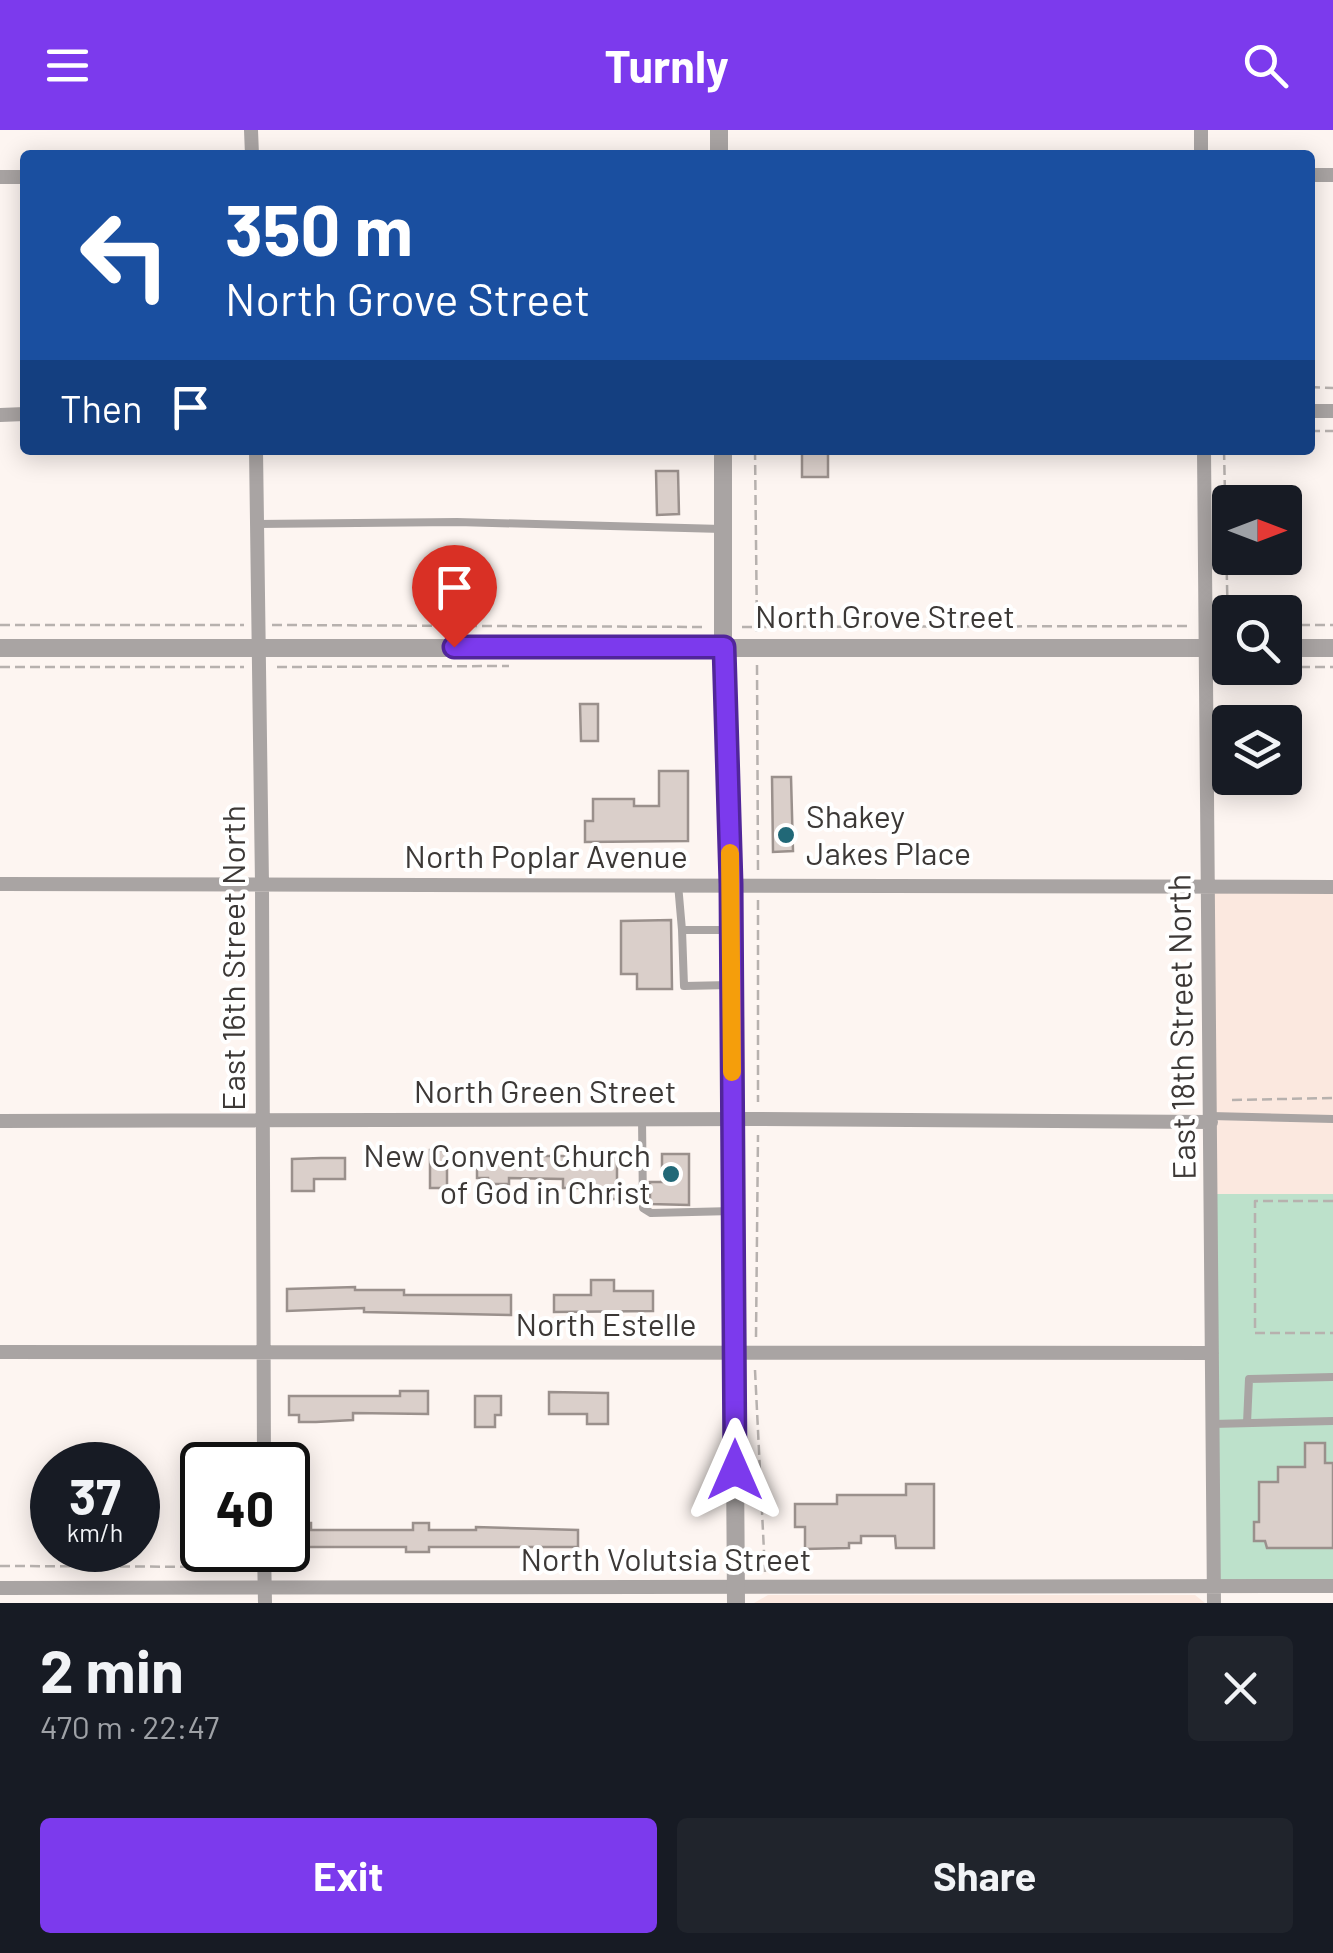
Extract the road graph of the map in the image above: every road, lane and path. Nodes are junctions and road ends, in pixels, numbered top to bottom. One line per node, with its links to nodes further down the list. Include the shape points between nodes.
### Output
1 (256, 455): 6 (street, East 16th Street North)
2 (723, 455): 7 (street)
3 (755, 455): 14 (path)
4 (1204, 455): 15 (street, East 18th Street North)
5 (1224, 455): 8 (path)
6 (257, 524): 7 (lane); 10 (street, East 16th Street North)
7 (723, 528): 13 (street)
8 (1228, 595)
9 (0, 625): 10 (path)
10 (258, 625): 13 (path); 17 (street, East 16th Street North)
11 (1302, 625): 12 (path)
12 (1333, 625)
13 (724, 626): 14 (path); 18 (street)
14 (757, 626): 15 (path); 19 (path)
15 (1206, 626): 16 (path); 21 (street, East 18th Street North)
16 (1212, 626)
17 (258, 647): 18 (street, North Grove Street); 20 (street, North Grove Street); 27 (street, East 16th Street North)
18 (724, 647): 19 (street, North Grove Street); 33 (street)
19 (757, 647): 21 (street, North Grove Street); 34 (path)
20 (0, 648)
21 (1206, 648): 22 (street, North Grove Street); 35 (street, East 18th Street North)
22 (1212, 648)
23 (1302, 648): 24 (street)
24 (1333, 648)
25 (507, 666): 27 (path)
26 (0, 667): 27 (path)
27 (259, 667): 31 (street, East 16th Street North)
28 (1302, 667): 29 (path)
29 (1333, 667)
30 (0, 884): 31 (street, North Poplar Avenue)
31 (262, 884): 32 (street, North Poplar Avenue); 47 (street, East 16th Street North)
32 (678, 884): 33 (street, North Poplar Avenue); 37 (lane)
33 (731, 884): 34 (street, North Poplar Avenue); 38 (street)
34 (758, 884): 35 (street, North Poplar Avenue); 44 (path)
35 (1208, 887): 36 (street, North Poplar Avenue); 45 (street, East 18th Street North)
36 (1333, 887)
37 (682, 930): 38 (lane); 39 (lane, via 684,986)
38 (731, 930): 39 (street)
39 (732, 985): 43 (street)
40 (1333, 1098): 41 (path)
41 (1232, 1100)
42 (642, 1119): 43 (street, North Green Street); 47 (street, North Green Street); 50 (lane, via 643,1208)
43 (732, 1119): 44 (street, North Green Street); 50 (street)
44 (758, 1119): 45 (street, North Green Street); 55 (path)
45 (1211, 1119): 46 (lane); 56 (street, East 18th Street North)
46 (1333, 1119)
47 (262, 1120): 48 (street, North Green Street); 52 (street, East 16th Street North)
48 (0, 1121)
49 (1333, 1201): 51 (path, via 1255,1201 1255,1333)
50 (733, 1210): 54 (street)
51 (1333, 1333)
52 (262, 1351): 53 (street, North Estelle); 54 (street, North Estelle); 61 (street, East 16th Street North)
53 (0, 1352)
54 (734, 1354): 55 (street, North Estelle); 67 (street)
55 (755, 1354): 56 (street, North Estelle); 64 (path)
56 (1212, 1354): 60 (street, East 18th Street North)
57 (1333, 1377): 59 (lane, via 1248,1379)
58 (1333, 1422): 59 (lane)
59 (1247, 1423): 60 (lane)
60 (1213, 1424): 68 (street, East 18th Street North)
61 (264, 1442)
62 (0, 1566): 66 (path, via 248,1567)
63 (1333, 1586): 68 (street, North Volutsia Street)
64 (766, 1587): 67 (street, North Volutsia Street); 68 (street, North Volutsia Street)
65 (0, 1588): 66 (street, North Volutsia Street)
66 (260, 1594): 67 (street, North Volutsia Street)
67 (736, 1595)
68 (1214, 1596)

